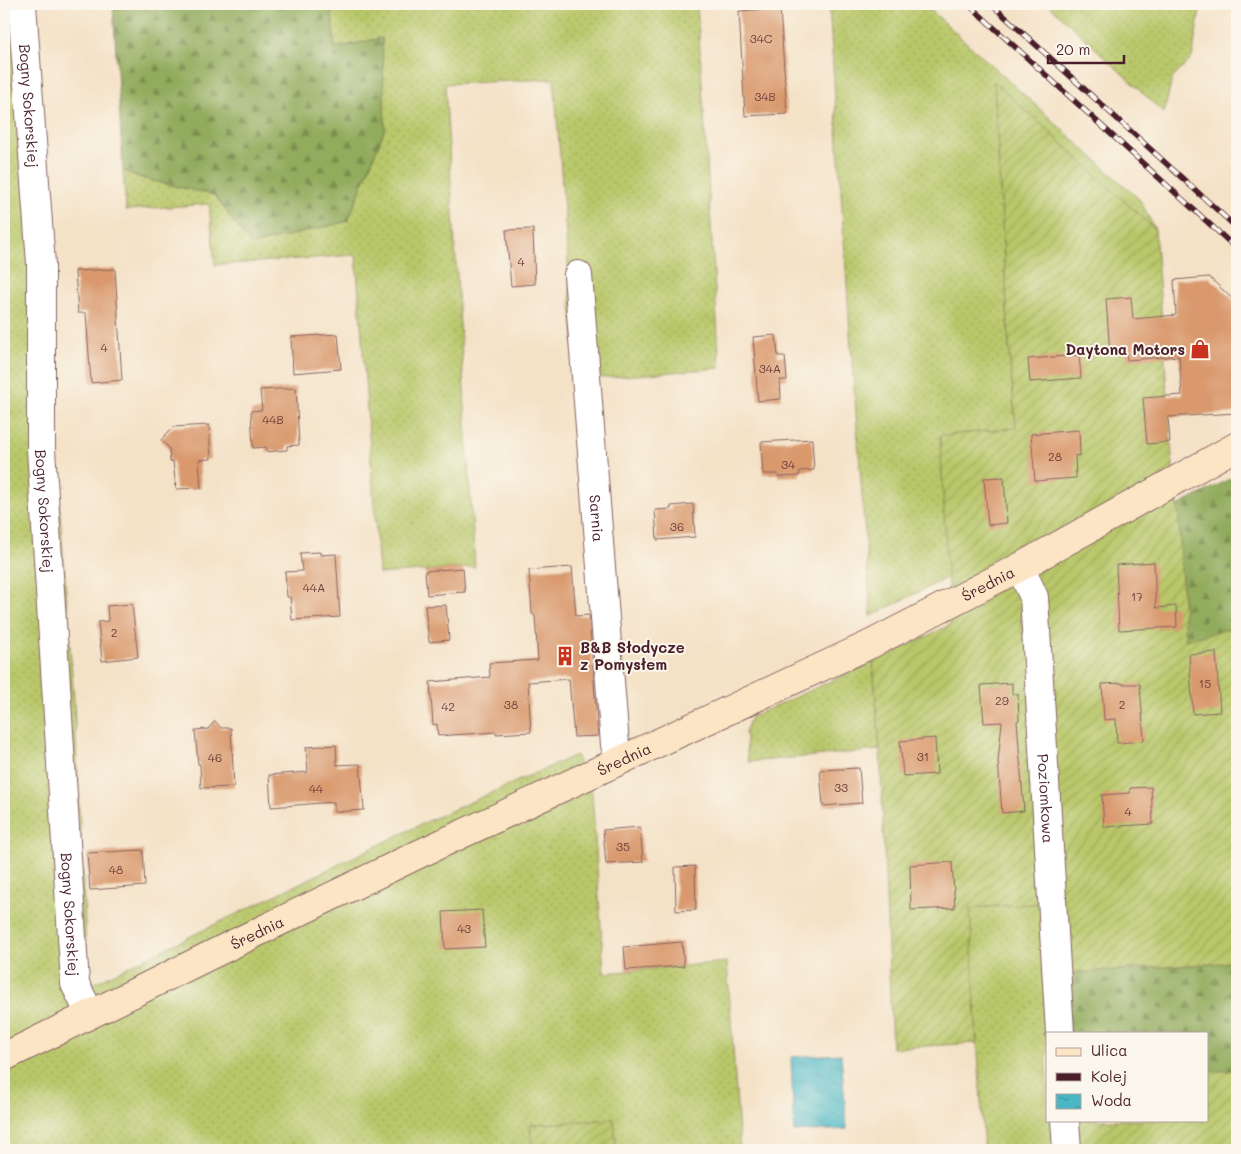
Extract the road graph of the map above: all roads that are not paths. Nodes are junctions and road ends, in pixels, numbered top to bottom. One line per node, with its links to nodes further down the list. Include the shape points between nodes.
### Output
1 (22, 4): 6 (street, Bogny Sokorskiej, via 41,264 41,449 75,984)
2 (578, 275): 5 (street, Sarnia, via 615,745)
3 (1237, 446): 4 (street, Średnia)
4 (1020, 567): 5 (street, Średnia, via 871,644); 7 (street, Poziomkowa, via 1034,597)
5 (620, 760): 6 (street, Średnia)
6 (90, 1014): 8 (street, Średnia)
7 (1060, 1032)
8 (4, 1057)
9 (1065, 1122): 10 (street)
10 (1067, 1150)

